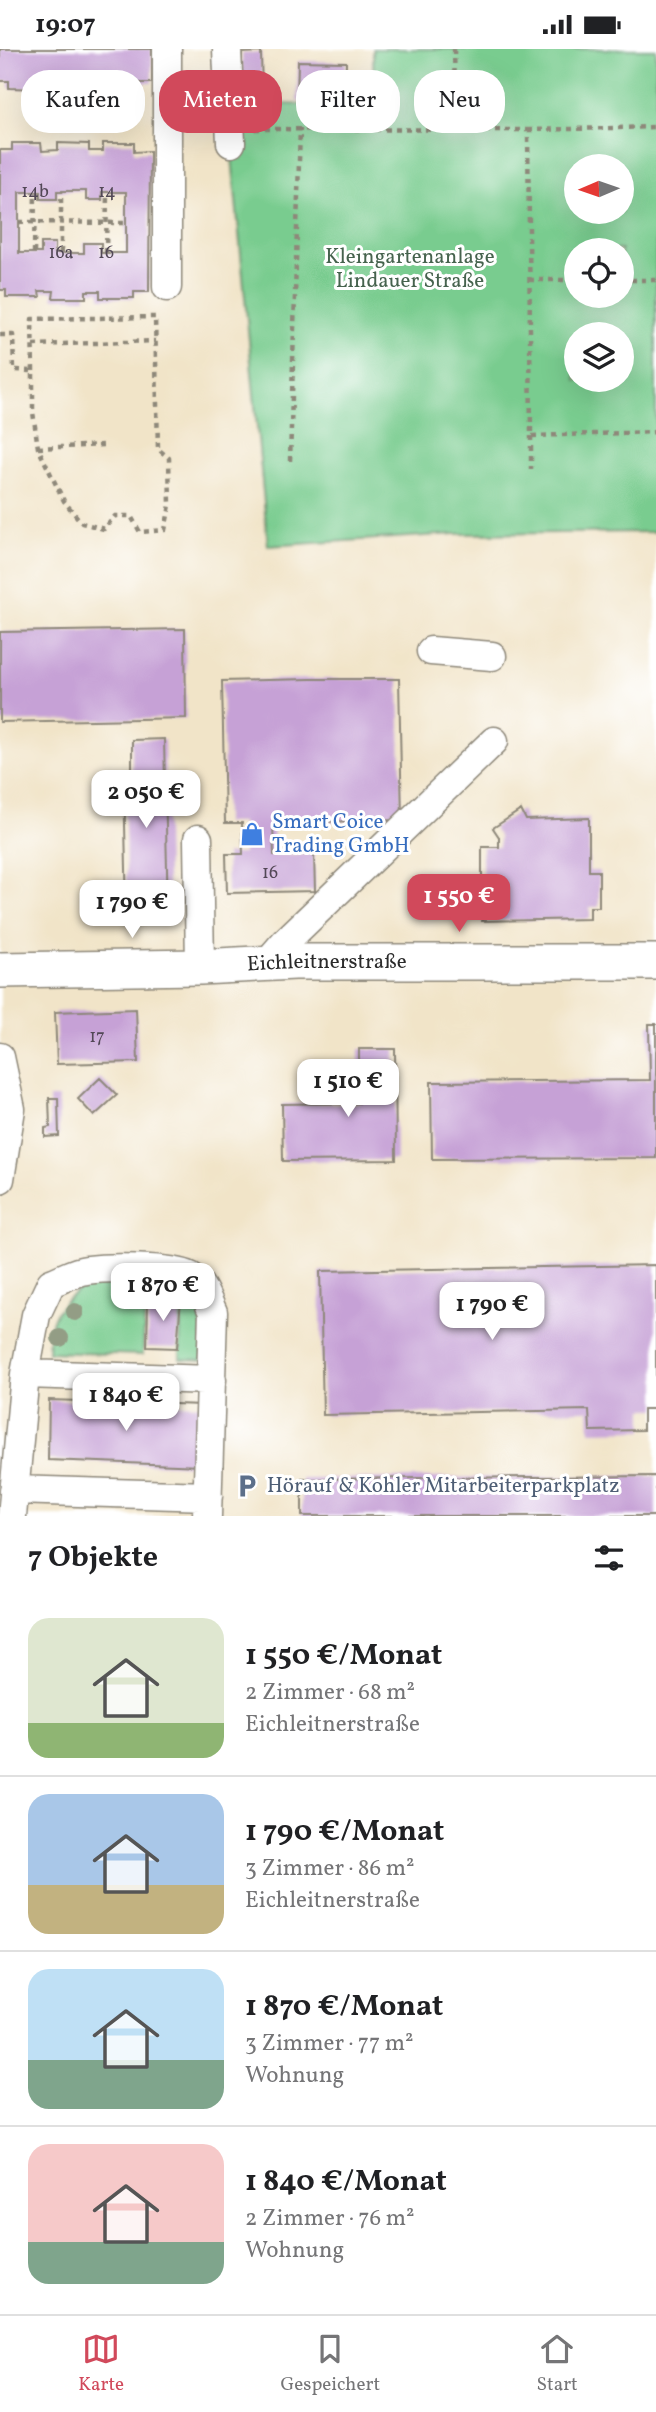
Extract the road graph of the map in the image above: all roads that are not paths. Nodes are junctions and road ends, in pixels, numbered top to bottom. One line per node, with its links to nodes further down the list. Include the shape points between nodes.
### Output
1 (167, 49): 4 (street)
2 (227, 49): 3 (street)
3 (230, 136)
4 (167, 287)
5 (431, 652): 6 (street)
6 (492, 656)
7 (494, 741): 10 (street)
8 (198, 839): 11 (street)
9 (656, 962): 10 (main road, Eichleitnerstraße)
10 (265, 965): 11 (main road, Eichleitnerstraße)
11 (200, 967): 12 (main road, Eichleitnerstraße)
12 (0, 970)
13 (0, 1057): 14 (street, via 11,1109)
14 (0, 1179)
15 (25, 1374): 16 (street); 16 (street, via 36,1315 51,1283 85,1270 170,1270 190,1276 202,1287 213,1312); 17 (street)
16 (212, 1380): 18 (street)
17 (13, 1503): 18 (street)
18 (207, 1506)

